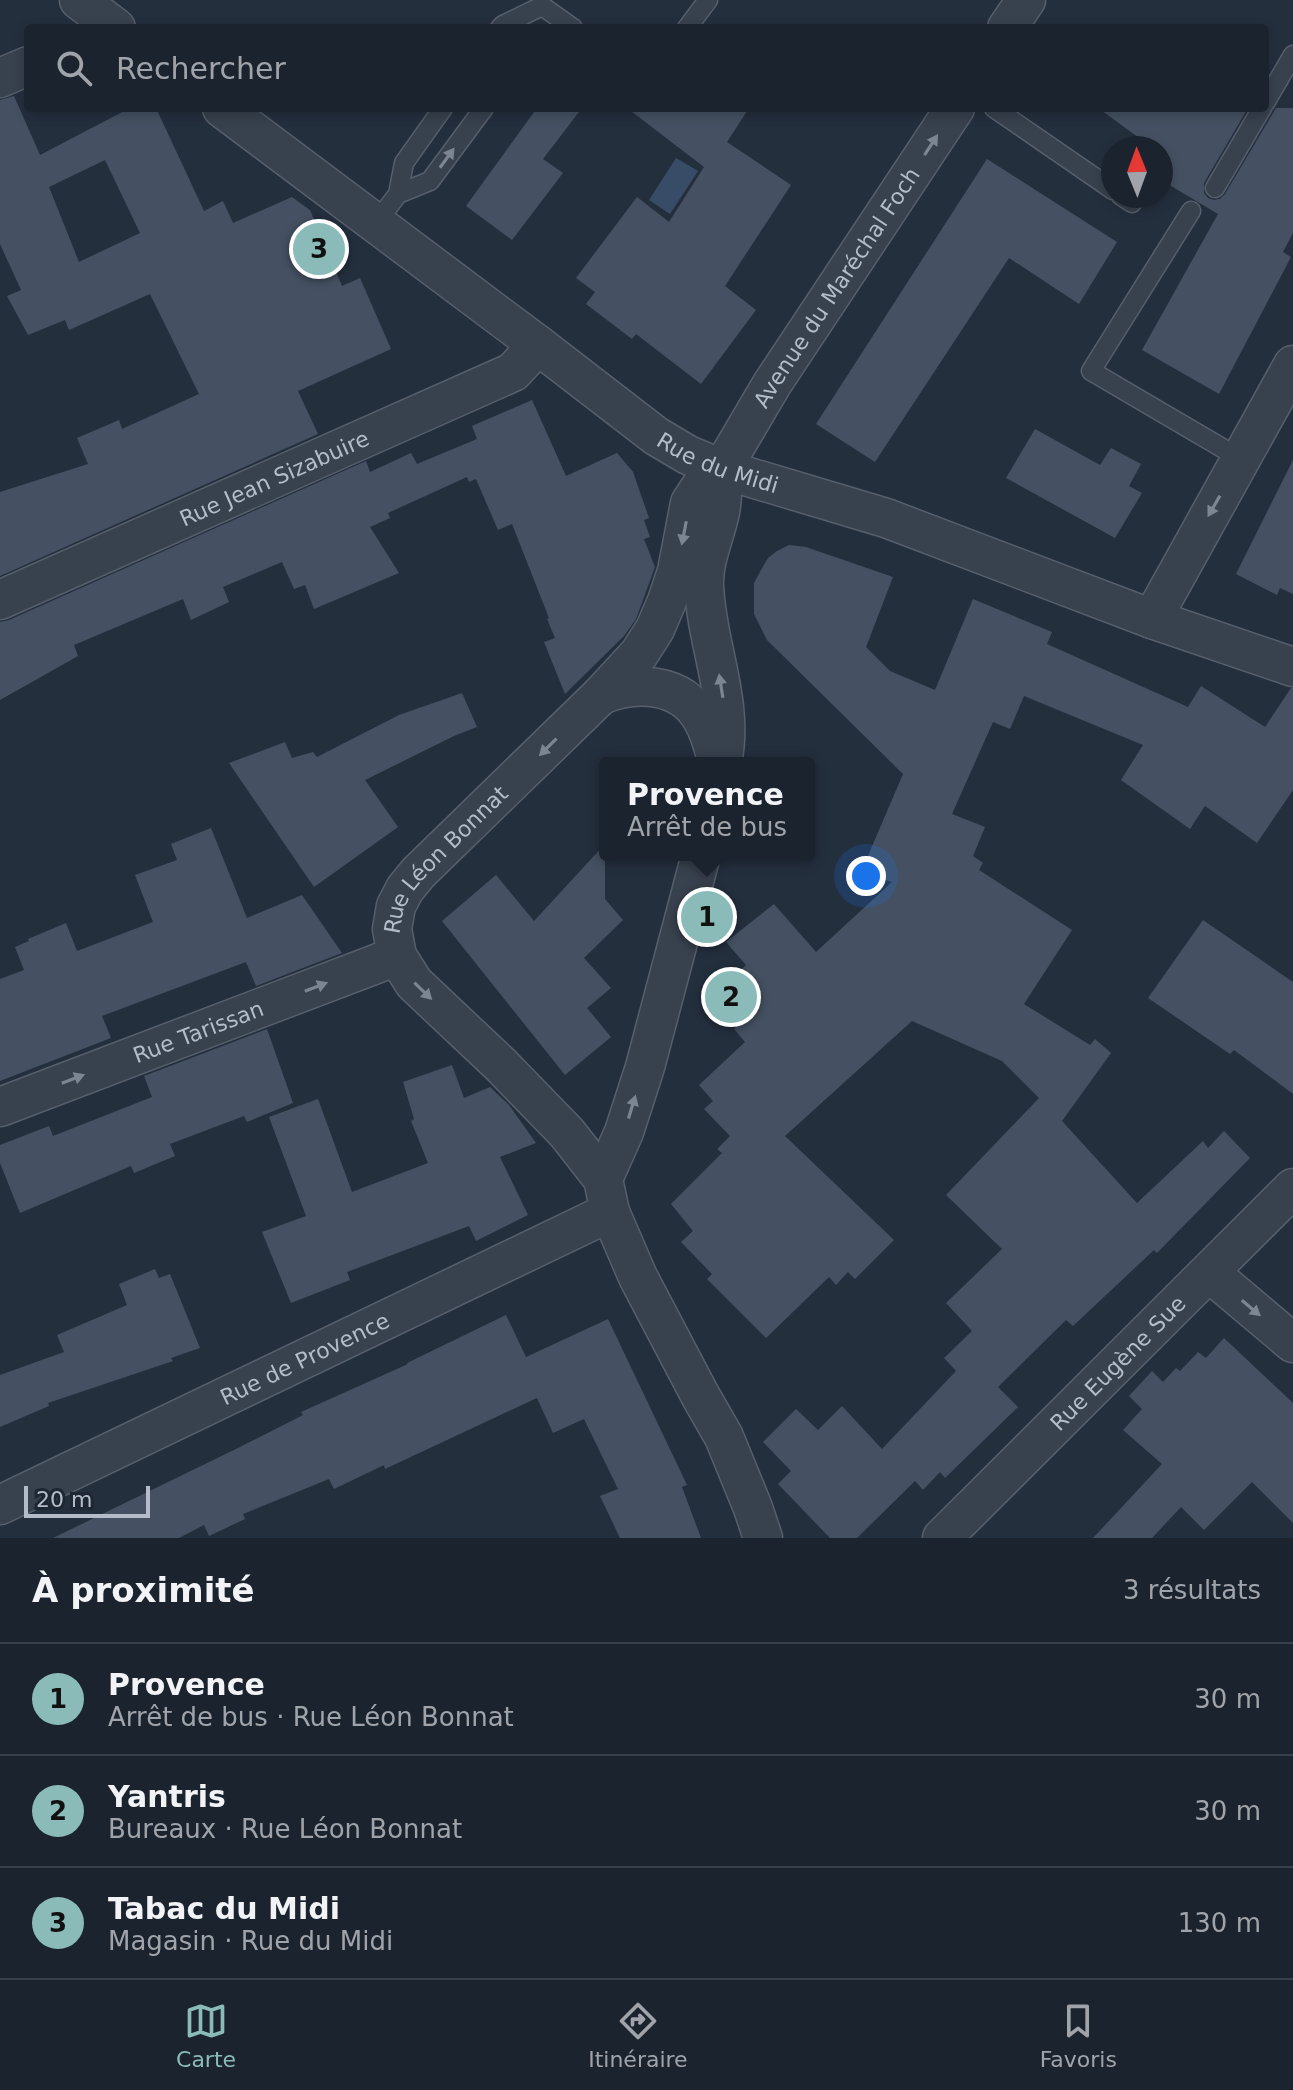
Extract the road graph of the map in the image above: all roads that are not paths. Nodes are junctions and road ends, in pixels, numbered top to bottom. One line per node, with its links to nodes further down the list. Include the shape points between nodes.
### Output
1 (708, 0): 7 (lane)
2 (1026, 0): 8 (street)
3 (544, 3): 4 (lane); 5 (lane); 6 (lane)
4 (505, 24)
5 (539, 24)
6 (568, 24)
7 (690, 24)
8 (1010, 24)
9 (1293, 55): 12 (lane)
10 (24, 68): 11 (street)
11 (0, 78)
12 (1269, 97)
13 (229, 112): 21 (street, Rue du Midi)
14 (440, 112): 21 (lane, via 404,163)
15 (481, 112): 21 (lane, one-way to 15, via 430,181)
16 (952, 112): 26 (street, Avenue du Maréchal Foch, one-way to 16, via 772,384)
17 (1000, 112): 19 (lane)
18 (1260, 112): 20 (lane)
19 (1101, 182)
20 (1215, 188)
21 (387, 208): 23 (street, Rue du Midi)
22 (1191, 211): 25 (lane, via 1091,371)
23 (538, 345): 26 (street, Rue du Midi, via 656,436); 27 (street, Rue Jean Sizabuire, via 513,372)
24 (1293, 365): 25 (street)
25 (1241, 459): 28 (street, one-way to 28)
26 (722, 469): 28 (street, Rue du Midi, via 886,518); 30 (street, Rue Léon Bonnat, one-way to 30, via 703,483 690,503 677,571 655,629); 32 (street, one-way to 26, via 726,722 704,580 721,509)
27 (0, 600)
28 (1152, 619): 29 (street, Rue du Midi)
29 (1293, 667)
30 (601, 695): 31 (street, via 635,686 681,697 701,716); 34 (street, Rue Léon Bonnat, one-way to 34, via 405,889 392,929)
31 (718, 757)
32 (722, 757)
33 (699, 861): 37 (street, one-way to 33)
34 (397, 956): 35 (street, Rue Tarissan, one-way to 34); 37 (street, Rue Léon Bonnat, one-way to 37, via 414,983 567,1133)
35 (0, 1107)
36 (1293, 1188): 38 (street, Rue Eugène Sue)
37 (607, 1196): 40 (street, Rue de Provence); 41 (street, Rue Léon Bonnat, via 638,1277 724,1437)
38 (1210, 1273): 39 (street, one-way to 39); 42 (street, Rue Eugène Sue)
39 (1293, 1343)
40 (0, 1505)
41 (763, 1538)
42 (942, 1538)

